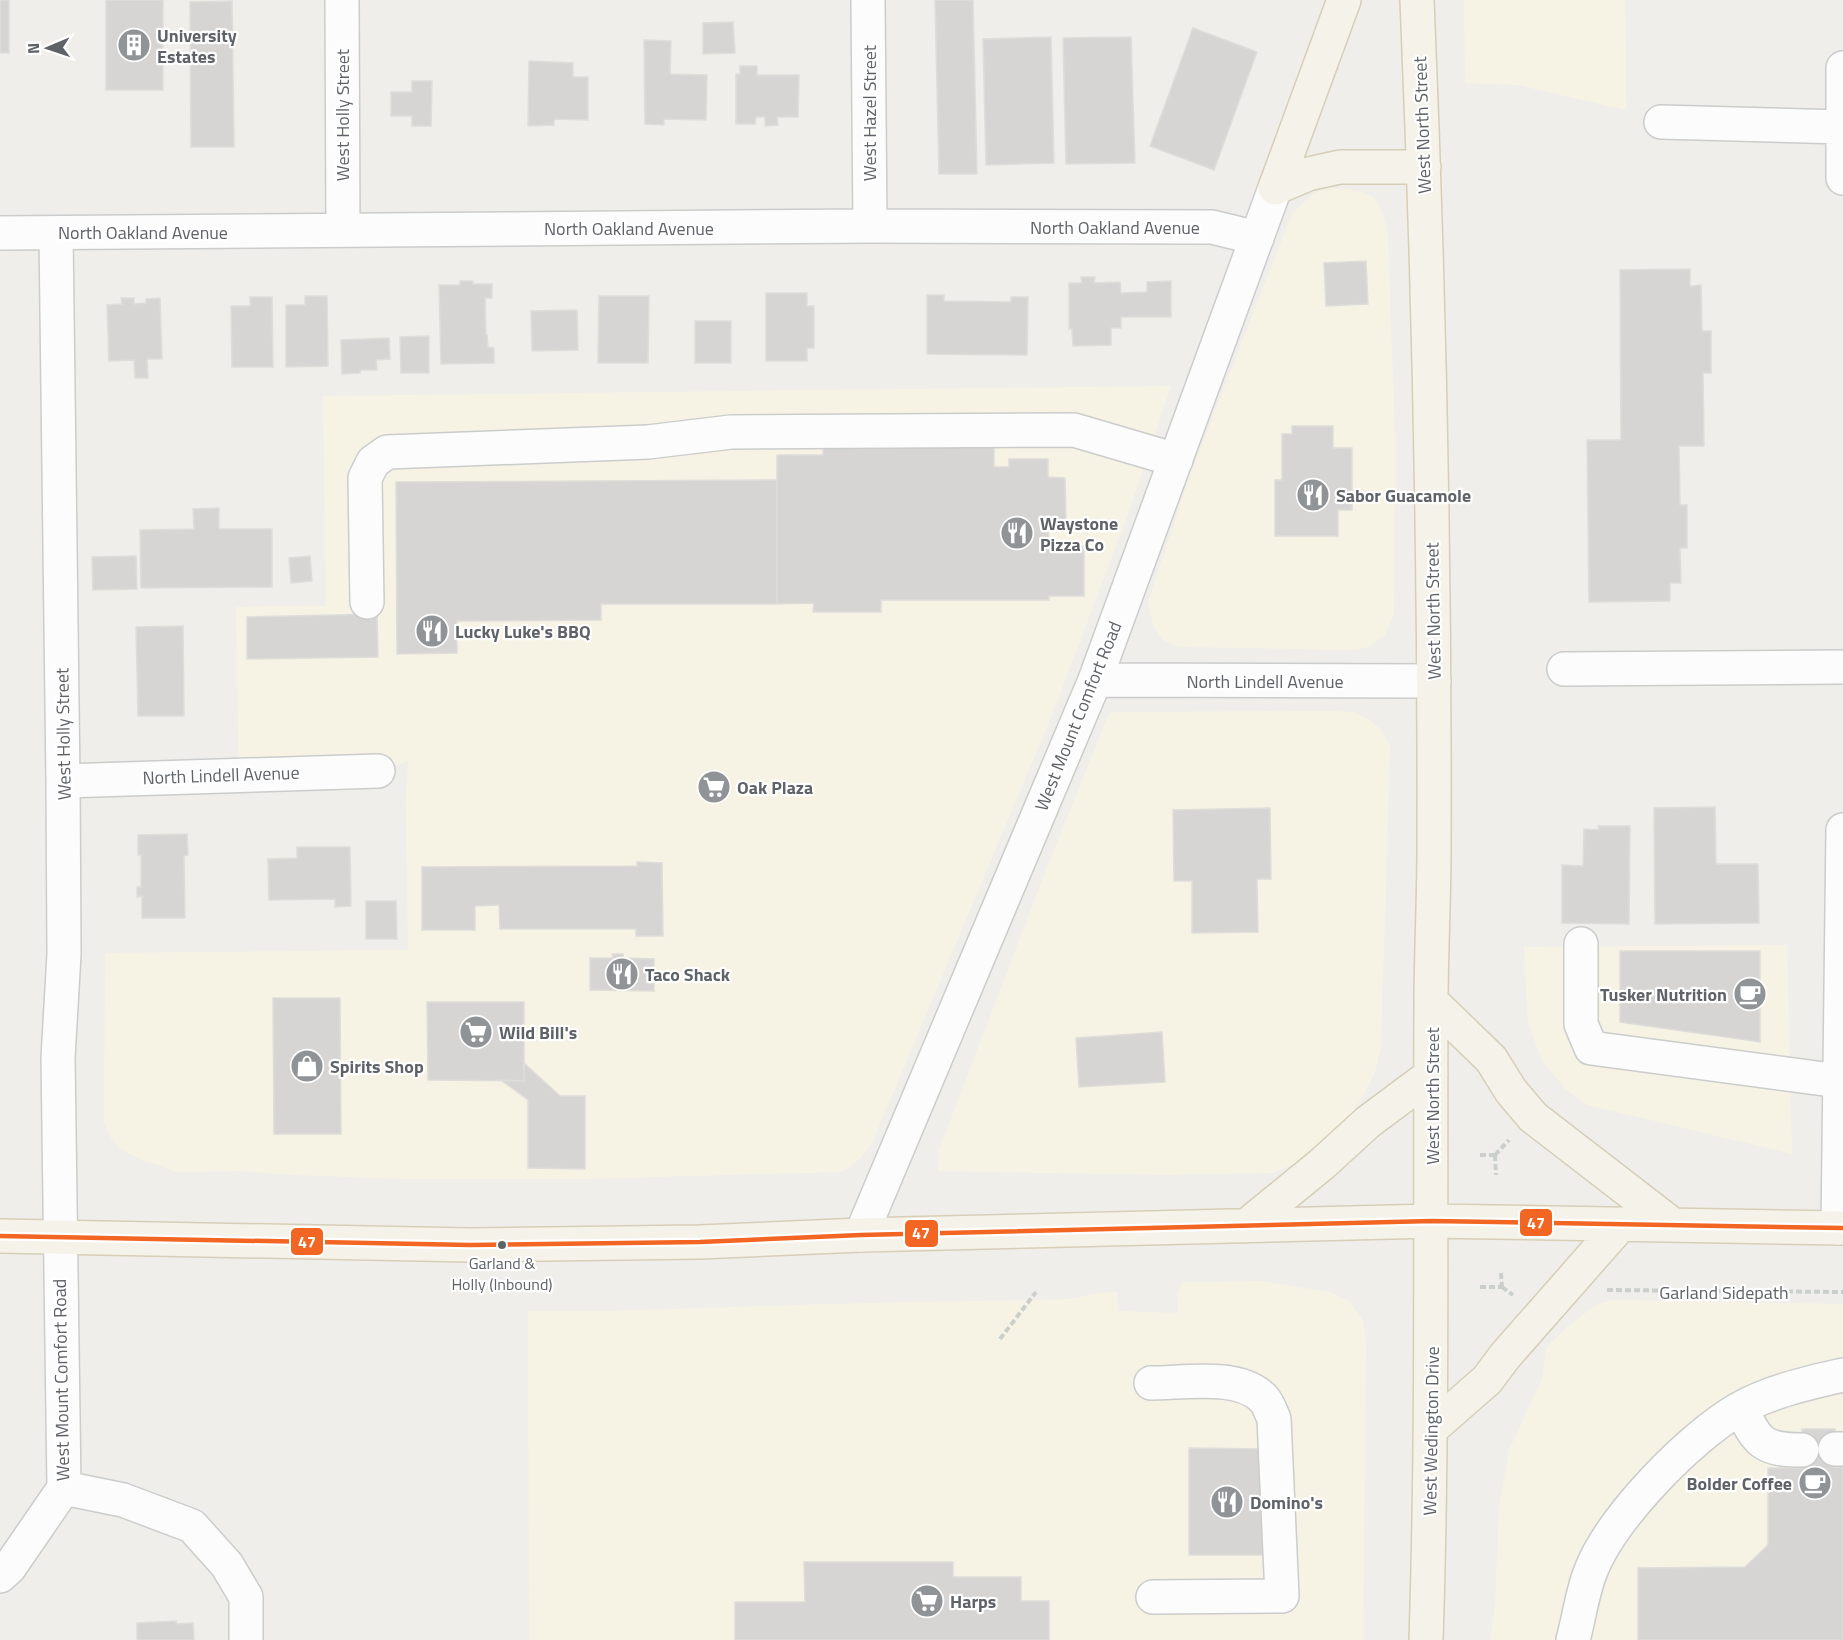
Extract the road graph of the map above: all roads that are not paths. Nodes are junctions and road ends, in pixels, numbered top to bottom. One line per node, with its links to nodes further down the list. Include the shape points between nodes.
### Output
1 (342, 0): 12 (street, West Holly Street)
2 (868, 0): 11 (street, West Hazel Street)
3 (1344, 0): 10 (main road)
4 (1417, 0): 8 (main road, West North Street)
5 (1843, 68): 7 (street)
6 (1661, 122): 7 (street)
7 (1843, 127): 9 (street)
8 (1424, 167): 10 (main road, via 1340,167 1308,174); 21 (main road, West North Street)
9 (1843, 178)
10 (1275, 188): 15 (street, West Mount Comfort Road)
11 (870, 226): 12 (street, North Oakland Avenue); 15 (street, North Oakland Avenue, via 1212,226)
12 (343, 231): 14 (street, North Oakland Avenue)
13 (0, 233): 14 (street, North Oakland Avenue)
14 (56, 233): 23 (street, West Holly Street)
15 (1257, 238): 16 (street, West Mount Comfort Road)
16 (1176, 460): 17 (street, via 1074,430 731,432 648,442 387,452 373,462 365,478); 20 (street, West Mount Comfort Road)
17 (367, 602)
18 (1843, 667): 19 (street)
19 (1564, 669)
20 (1095, 680): 21 (street, North Lindell Avenue); 34 (street, West Mount Comfort Road)
21 (1434, 681): 26 (main road, West North Street)
22 (378, 771): 23 (street, North Lindell Avenue)
23 (63, 781): 36 (street, West Holly Street)
24 (1843, 830): 28 (street)
25 (1581, 944): 28 (street, via 1581,1024 1591,1048)
26 (1431, 1001): 27 (main road, West North Street); 31 (main road, via 1491,1059 1533,1117)
27 (1431, 1075): 29 (main road, West North Street); 32 (main road, via 1368,1122)
28 (1839, 1081): 33 (street)
29 (1432, 1221): 30 (main road); 32 (main road); 40 (main road, West Wedington Drive)
30 (1622, 1224): 31 (main road); 40 (main road, via 1487,1380)
31 (1673, 1225): 33 (main road)
32 (1246, 1226): 34 (main road)
33 (1840, 1228)
34 (861, 1235): 36 (main road, via 470,1245)
35 (0, 1236): 36 (main road)
36 (59, 1236): 42 (street, West Mount Comfort Road)
37 (1843, 1375): 39 (street, via 1788,1388)
38 (1151, 1383): 44 (street, via 1230,1382 1248,1387 1264,1399 1274,1419 1282,1596)
39 (1741, 1408): 41 (street, via 1765,1445); 47 (street, via 1720,1421 1661,1473 1610,1534 1590,1574)
40 (1431, 1429): 46 (main road, West Wedington Drive)
41 (1802, 1450)
42 (64, 1488): 43 (street, West Mount Comfort Road); 45 (street, via 123,1500 192,1526 227,1565 246,1597)
43 (0, 1576)
44 (1153, 1597)
45 (246, 1640)
46 (1426, 1640)
47 (1573, 1640)

